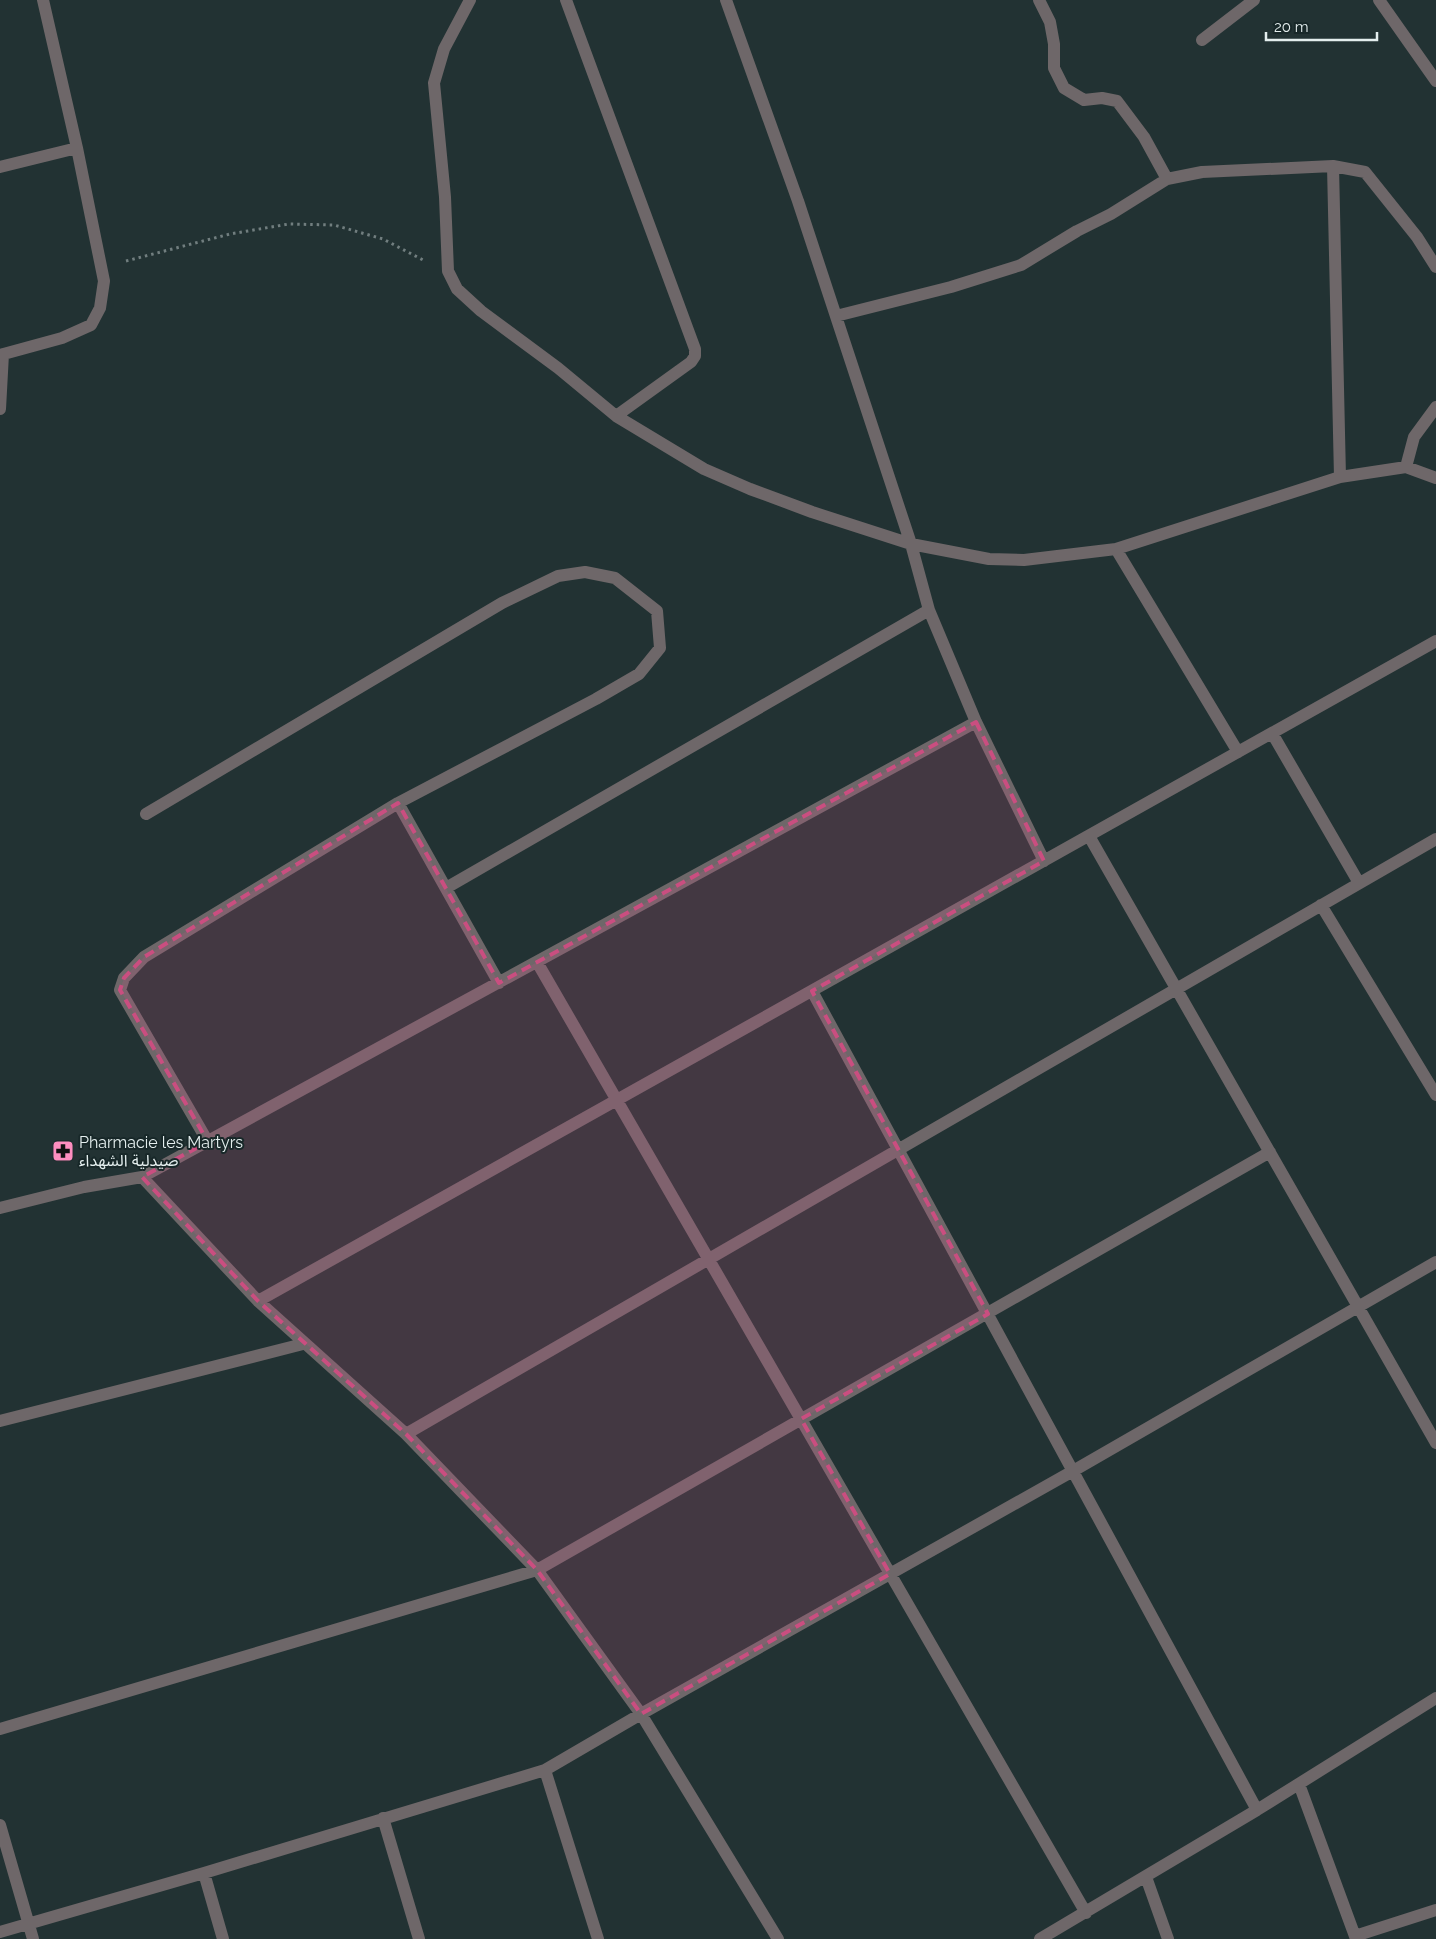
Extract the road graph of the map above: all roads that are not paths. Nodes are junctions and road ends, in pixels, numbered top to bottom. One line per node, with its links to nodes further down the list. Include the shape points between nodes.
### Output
1 (44, 0): 10 (street)
2 (470, 0): 19 (street, via 444,49 434,83 445,197 448,271 457,289 480,311 558,368)
3 (566, 0): 19 (street, via 695,349 691,362)
4 (726, 0): 15 (street)
5 (1039, 0): 13 (street, via 1050,22 1054,68 1064,88 1084,100 1102,98 1117,101 1144,137)
6 (1254, 0): 8 (street)
7 (1379, 0): 9 (street)
8 (1202, 40)
9 (1436, 81)
10 (77, 148): 12 (street); 16 (street, via 102,267 104,281 100,308 91,325 62,338)
11 (1333, 166): 13 (street, via 1202,172); 14 (street, via 1365,172 1417,237); 21 (street)
12 (0, 168)
13 (1168, 179): 15 (street, via 1021,265 951,287)
14 (1436, 267)
15 (836, 316): 23 (street)
16 (2, 354): 18 (street)
17 (1436, 407): 20 (street, via 1414,437)
18 (0, 409)
19 (616, 416): 23 (street, via 704,469 750,489)
20 (1406, 467): 21 (street); 22 (street)
21 (1340, 477): 24 (street)
22 (1436, 478)
23 (911, 544): 24 (street, via 989,559 1024,560); 25 (street)
24 (1116, 548): 29 (street)
25 (929, 610): 27 (street); 36 (street)
26 (1436, 641): 28 (street)
27 (976, 722): 34 (street); 38 (street)
28 (1272, 733): 29 (street); 35 (street)
29 (1238, 752): 32 (street)
30 (398, 803): 31 (street, via 639,674 660,648 657,612 615,578 585,572 558,576 502,603); 36 (street); 44 (street, via 144,957 124,978 120,990)
31 (146, 814)
32 (1090, 836): 34 (street); 40 (street)
33 (1436, 839): 35 (street)
34 (1044, 861): 41 (street)
35 (1359, 883): 37 (street)
36 (446, 888): 39 (street)
37 (1321, 905): 40 (street); 42 (street)
38 (537, 962): 39 (street); 43 (street)
39 (499, 983): 44 (street)
40 (1177, 988): 45 (street); 46 (street)
41 (812, 991): 43 (street); 45 (street)
42 (1436, 1095)
43 (616, 1101): 49 (street); 51 (street)
44 (208, 1142): 47 (street)
45 (898, 1150): 49 (street); 53 (street)
46 (1270, 1152): 52 (street); 53 (street)
47 (142, 1177): 48 (street, via 84,1187); 51 (street)
48 (0, 1208)
49 (708, 1260): 55 (street); 57 (street)
50 (1436, 1262): 52 (street)
51 (258, 1301): 54 (street)
52 (1359, 1307): 58 (street); 59 (street)
53 (988, 1314): 55 (street); 59 (street)
54 (303, 1344): 56 (street); 57 (street)
55 (801, 1419): 60 (street); 61 (street)
56 (0, 1421)
57 (406, 1434): 60 (street)
58 (1436, 1443)
59 (1073, 1471): 61 (street); 67 (street)
60 (537, 1570): 63 (street); 64 (street)
61 (890, 1574): 63 (street); 73 (street)
62 (1436, 1698): 66 (street)
63 (641, 1714): 65 (street); 81 (street)
64 (0, 1729)
65 (545, 1770): 68 (street); 80 (street)
66 (1299, 1784): 67 (street); 76 (street)
67 (1258, 1810): 71 (street)
68 (383, 1818): 70 (street); 79 (street)
69 (0, 1825): 74 (street)
70 (204, 1874): 74 (street); 78 (street)
71 (1146, 1877): 73 (street); 83 (street)
72 (1436, 1910): 76 (street)
73 (1086, 1913): 82 (street)
74 (29, 1924): 75 (street); 77 (street)
75 (0, 1932)
76 (1356, 1938)
77 (33, 1939)
78 (223, 1939)
79 (418, 1939)
80 (598, 1939)
81 (778, 1939)
82 (1040, 1939)
83 (1168, 1939)

